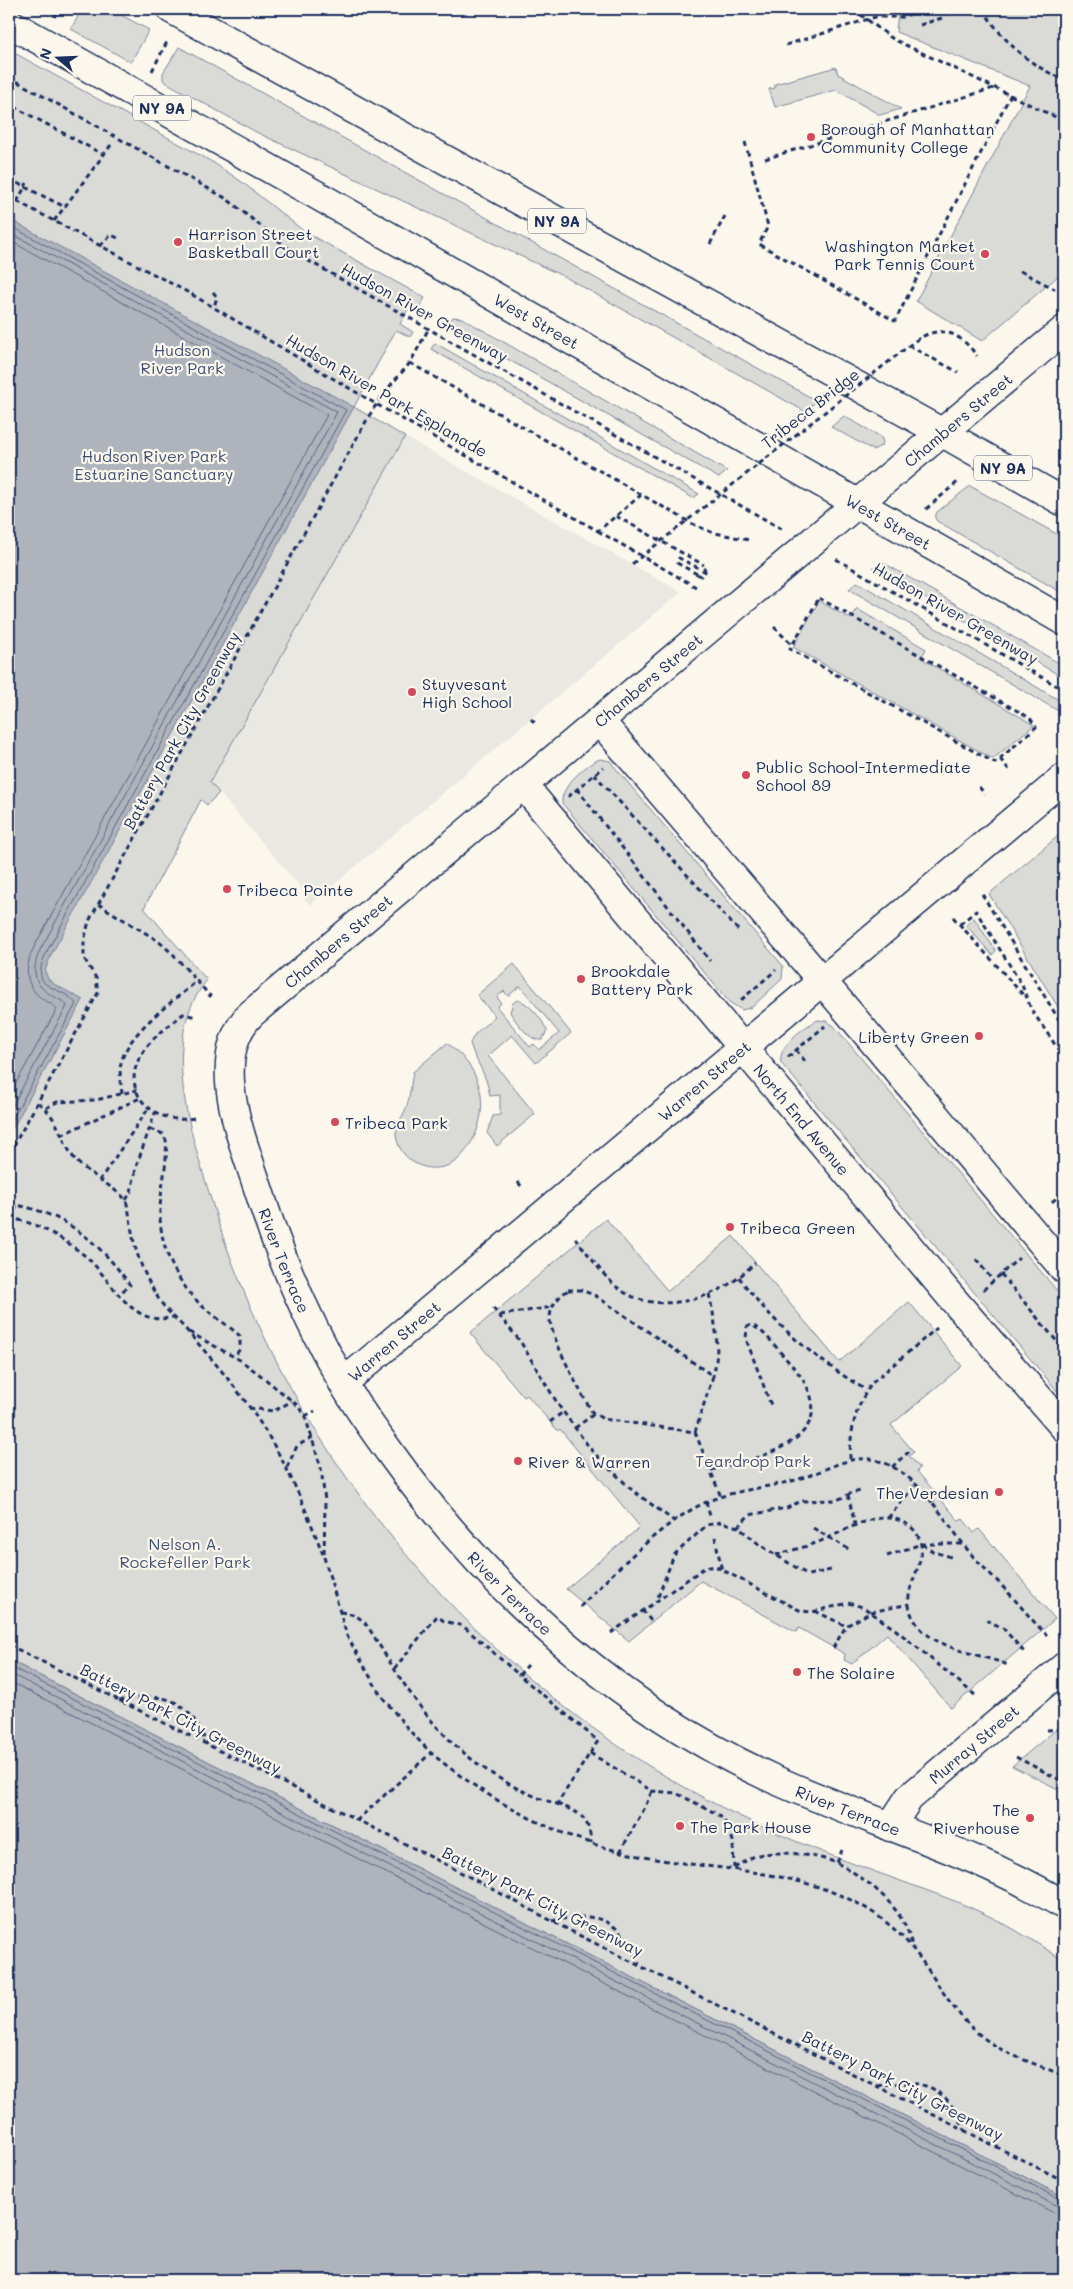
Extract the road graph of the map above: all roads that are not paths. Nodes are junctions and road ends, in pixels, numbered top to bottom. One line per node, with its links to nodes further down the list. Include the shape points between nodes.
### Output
1 (171, 9): 4 (main road, NY 9A)
2 (9, 24): 6 (main road, West Street / NY 9A)
3 (1064, 330): 4 (main road, Chambers Street)
4 (943, 433): 5 (main road, NY 9A); 6 (main road, Chambers Street)
5 (1064, 502)
6 (858, 503): 7 (main road, West Street / NY 9A); 8 (main road, Chambers Street)
7 (1064, 621)
8 (600, 722): 10 (main road, Chambers Street); 11 (main road)
9 (1064, 778): 11 (main road, Warren Street)
10 (524, 786): 12 (main road, Chambers Street, via 261,1006); 13 (main road, North End Avenue)
11 (822, 982): 13 (main road, Warren Street); 14 (main road)
12 (236, 1033): 15 (main road, River Terrace, via 231,1047 232,1098 244,1143 282,1256 318,1337)
13 (742, 1049): 15 (main road, Warren Street); 16 (main road, North End Avenue)
14 (1064, 1269)
15 (343, 1383): 18 (main road, River Terrace, via 395,1460 452,1533 540,1622 608,1679 681,1730 726,1756)
16 (1064, 1427)
17 (1064, 1668): 18 (main road, Murray Street, via 909,1798)
18 (890, 1827): 19 (main road, River Terrace, via 995,1868)
19 (1064, 1905)

